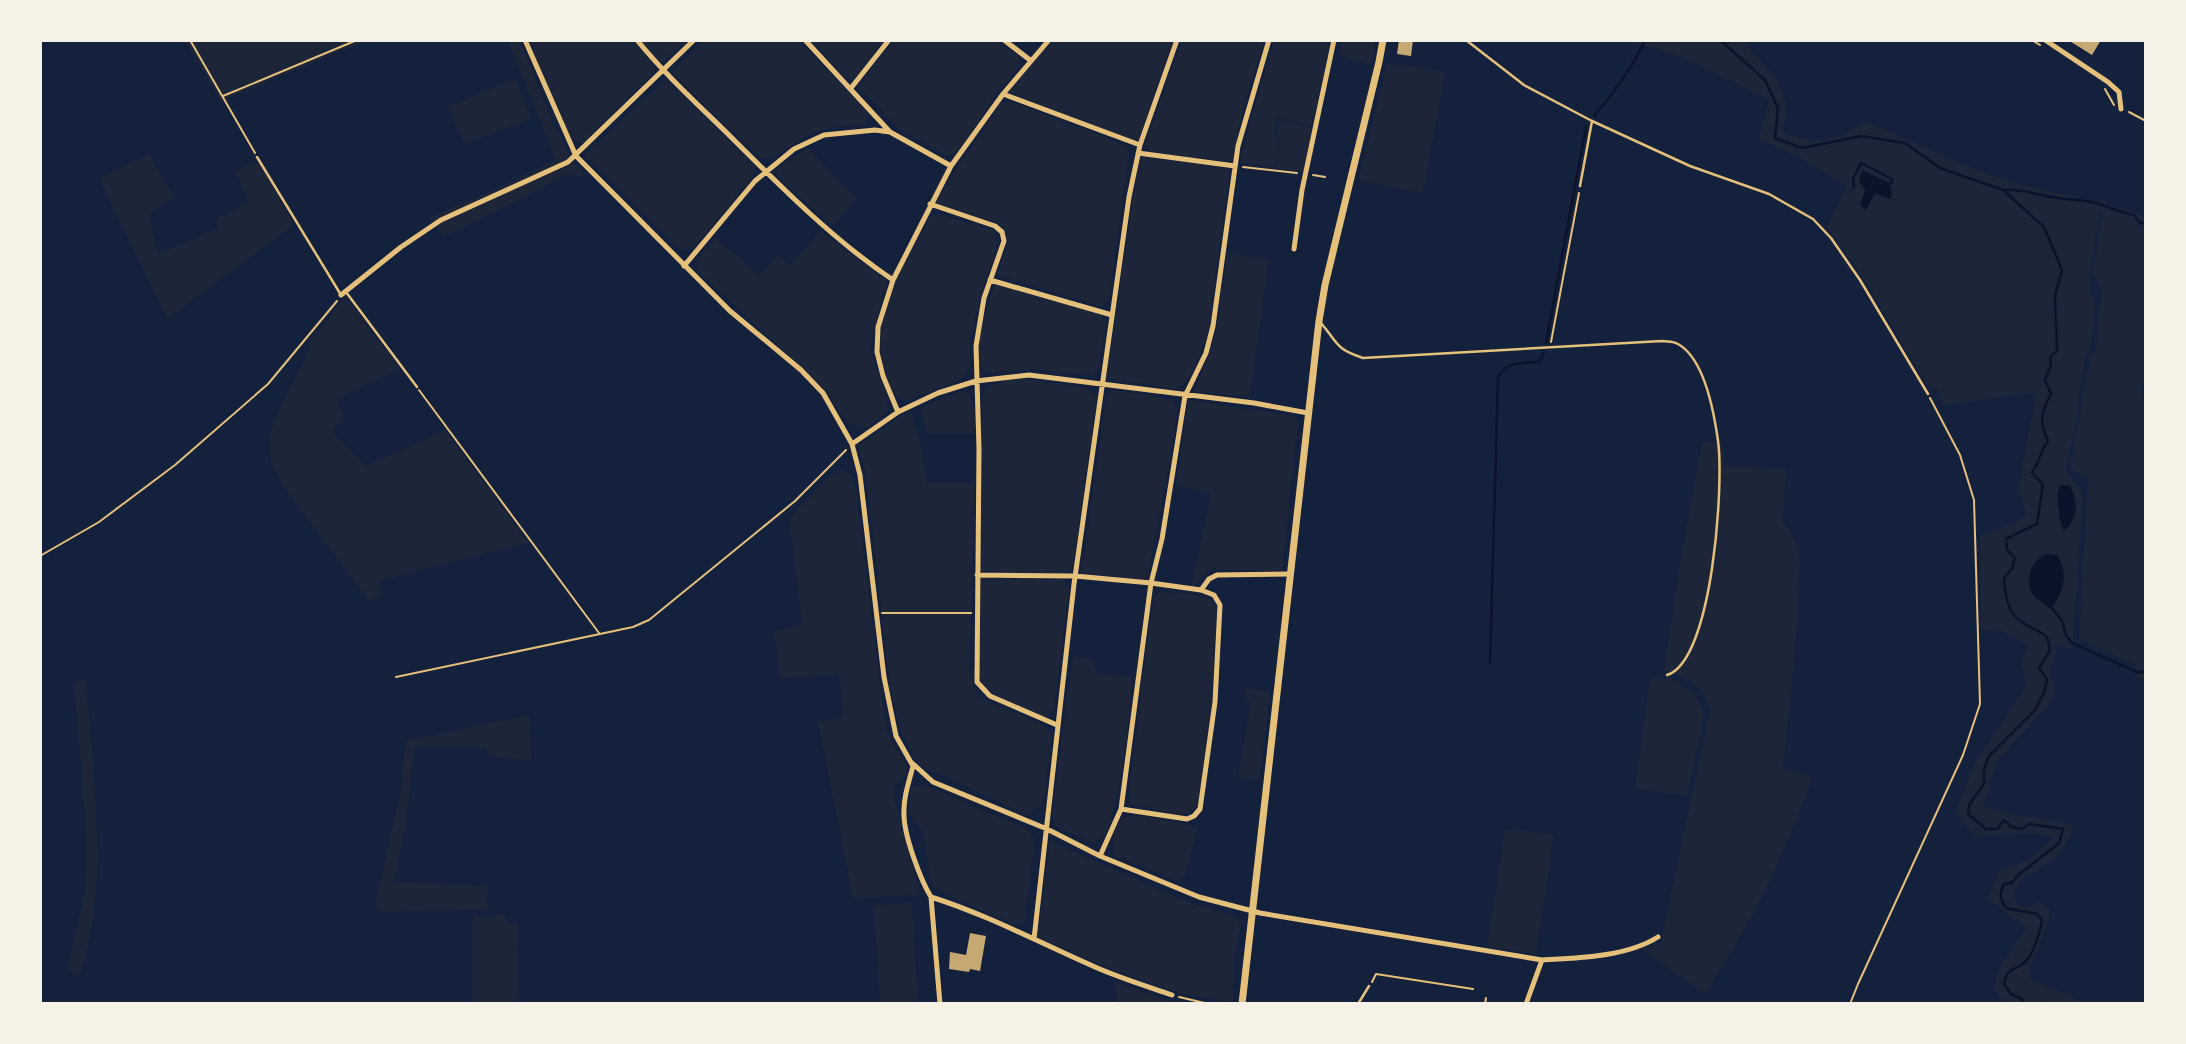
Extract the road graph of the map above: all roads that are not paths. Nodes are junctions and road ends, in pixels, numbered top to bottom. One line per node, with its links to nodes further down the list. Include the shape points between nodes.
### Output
1 (525, 40): 23 (street)
2 (637, 40): 15 (street)
3 (694, 40): 15 (street)
4 (805, 40): 16 (street)
5 (889, 40): 16 (street)
6 (1004, 40): 14 (street)
7 (1049, 40): 14 (street)
8 (1177, 40): 21 (street)
9 (1269, 40): 26 (street)
10 (1334, 40): 30 (street)
11 (1383, 40): 36 (main road)
12 (1466, 40): 19 (lane, via 1524,85)
13 (2044, 43): 18 (street, via 2083,64 2119,92)
14 (1030, 60): 17 (street)
15 (663, 70): 23 (street); 27 (street)
16 (850, 88): 20 (street)
17 (1003, 94): 21 (street); 25 (street)
18 (2121, 109)
19 (1592, 121): 28 (lane); 40 (lane, via 1690,166 1769,194 1813,219 1860,280)
20 (890, 132): 25 (street); 27 (street, via 824,135 794,149)
21 (1140, 145): 22 (street)
22 (1138, 153): 26 (street); 35 (street)
23 (576, 156): 31 (street); 34 (street, via 441,220)
24 (257, 157): 34 (lane)
25 (951, 166): 29 (street)
26 (1235, 166): 41 (street, via 1214,325)
27 (766, 171): 31 (street); 32 (street, via 860,257)
28 (1580, 186)
29 (930, 204): 32 (street); 33 (street, via 1002,232 1004,241)
30 (1294, 249)
31 (684, 267): 44 (street, via 823,393)
32 (893, 280): 42 (street, via 878,327 877,352)
33 (990, 280): 35 (street); 37 (street, via 976,345)
34 (343, 293): 39 (lane)
35 (1112, 315): 38 (street)
36 (1319, 321): 43 (main road); 50 (lane, via 1345,352 1363,358 1675,342 1692,357 1704,378 1718,440 1713,573 1695,642)
37 (976, 381): 38 (street, via 1029,375); 42 (street); 46 (street)
38 (1101, 383): 41 (street); 47 (street)
39 (417, 387)
40 (1928, 394)
41 (1185, 396): 43 (street); 48 (street)
42 (898, 412): 44 (street)
43 (1308, 413): 45 (main road)
44 (852, 444): 52 (street, via 860,475 884,673 896,736)
45 (1290, 574): 49 (street, via 1217,575); 57 (main road)
46 (977, 575): 47 (street); 51 (street, via 977,682 990,696)
47 (1075, 576): 48 (street); 51 (street)
48 (1151, 583): 49 (street); 53 (street)
49 (1201, 590): 53 (street, via 1214,595 1220,605 1215,702 1200,809 1187,819)
50 (1667, 675)
51 (1057, 724): 54 (street)
52 (912, 763): 54 (street, via 933,782); 56 (street, via 904,815 923,884)
53 (1121, 809): 55 (street)
54 (1047, 829): 55 (street); 59 (street)
55 (1100, 856): 57 (street, via 1199,897)
56 (931, 897): 59 (street, via 987,916); 63 (street)
57 (1253, 911): 60 (street); 64 (main road)
58 (1658, 937): 60 (street, via 1643,946)
59 (1034, 939): 62 (street)
60 (1542, 960): 68 (street)
61 (1369, 986): 67 (lane)
62 (1171, 995)
63 (940, 1004)
64 (1242, 1004)
65 (1299, 1004): 66 (lane)
66 (1308, 1004)
67 (1358, 1004)
68 (1526, 1004)

